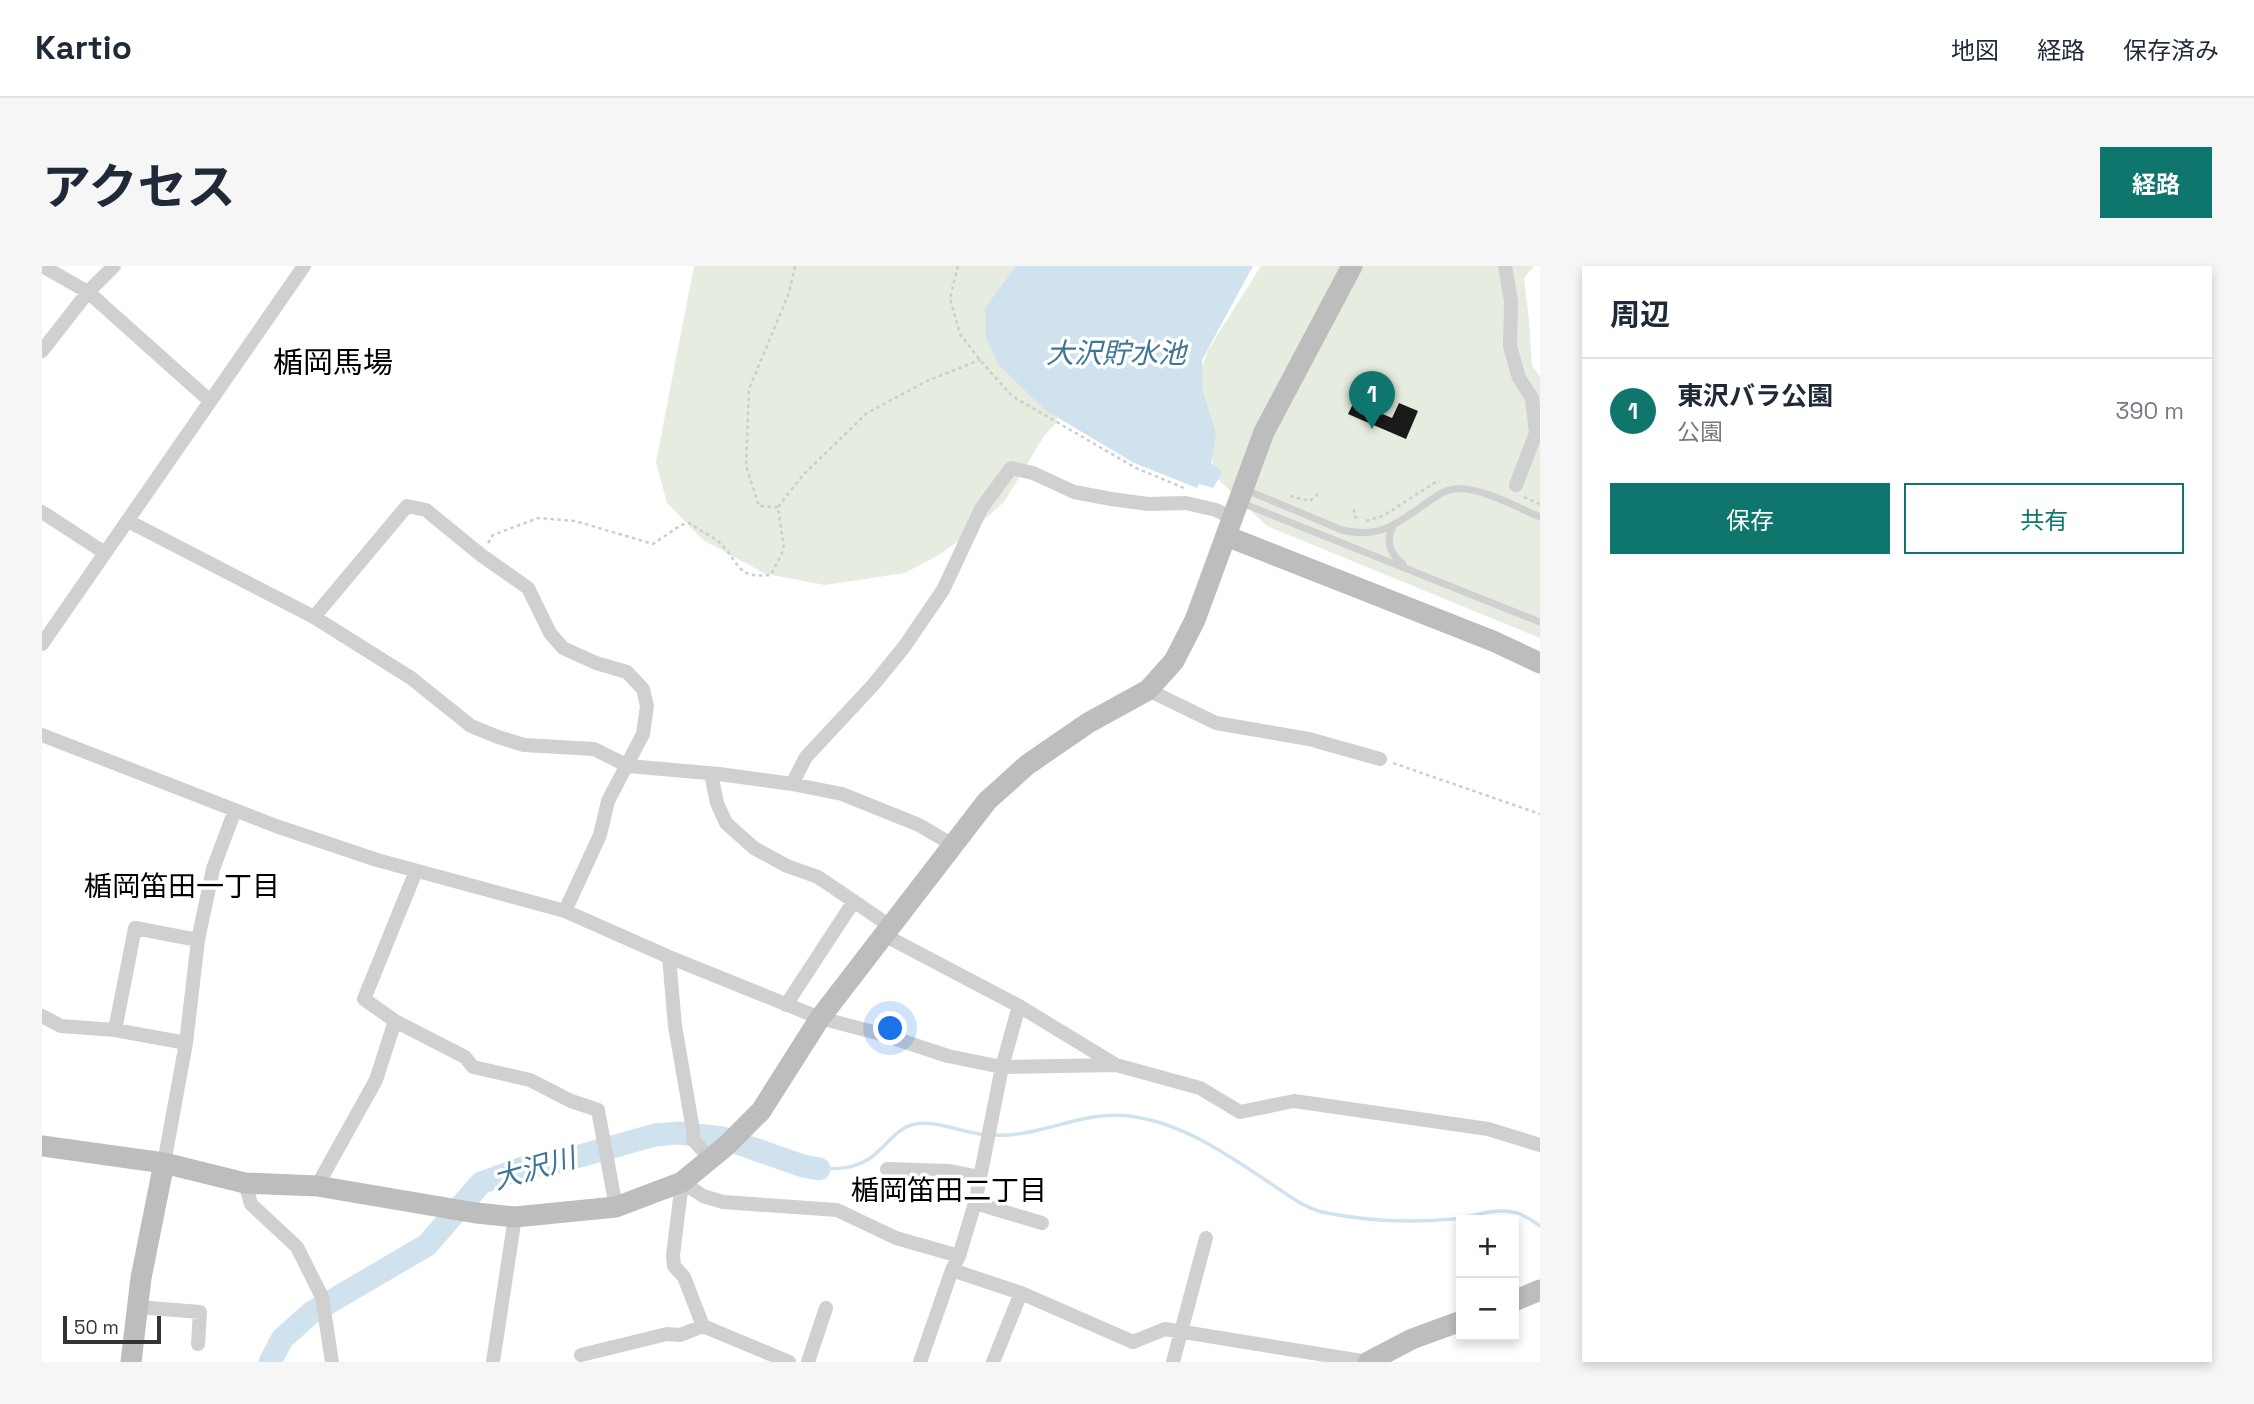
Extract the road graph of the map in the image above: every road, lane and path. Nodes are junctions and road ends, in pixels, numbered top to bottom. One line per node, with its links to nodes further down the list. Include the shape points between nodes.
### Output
1 (42, 266): 8 (street)
2 (114, 266): 8 (street)
3 (304, 266): 11 (street)
4 (795, 266): 16 (path, via 789,293 750,389 746,466 759,506)
5 (958, 266): 10 (path, via 950,298 960,334)
6 (1352, 266): 17 (street, via 1264,432)
7 (1505, 266): 12 (street, via 1511,301 1510,345 1519,378 1532,398 1536,433)
8 (88, 292): 9 (street); 11 (street)
9 (42, 351)
10 (980, 360): 13 (path, via 1012,396 1136,468); 16 (path, via 927,380 867,413 803,475)
11 (211, 401): 20 (street)
12 (1516, 485)
13 (1185, 489)
14 (1281, 492): 15 (path, via 1310,501)
15 (1318, 494)
16 (778, 507): 23 (path, via 784,549 771,575 753,577 742,571 720,543 689,523 653,544 575,521 538,518 493,535)
17 (1235, 511): 21 (lane, via 1353,533); 24 (lane); 28 (street); 29 (street, via 1195,620 1174,661); 34 (street, via 1074,492 1011,468 981,509 943,590 904,648 806,757)
18 (42, 512): 22 (street)
19 (1540, 517): 21 (lane, via 1469,489 1453,489)
20 (128, 521): 22 (street); 25 (street)
21 (1394, 525): 24 (lane, via 1389,536 1393,556)
22 (105, 553): 27 (street)
23 (481, 555): 25 (street, via 426,510 407,506); 32 (street, via 528,588 550,633 563,648 627,672 643,689 647,706 643,734)
24 (1419, 573): 26 (lane)
25 (314, 617): 32 (street, via 411,678 471,726 524,745 594,749)
26 (1540, 622)
27 (42, 645)
28 (1540, 663)
29 (1148, 690): 31 (street, via 1216,723 1309,739); 37 (street, via 1088,723 1027,765 987,801)
30 (42, 735): 35 (street)
31 (1380, 759): 36 (path)
32 (628, 766): 33 (street); 40 (street, via 608,802 600,835)
33 (711, 774): 34 (street); 39 (street, via 726,823 754,848 818,877)
34 (792, 785): 37 (street, via 842,794 919,825)
35 (235, 810): 38 (street); 42 (street, via 214,869)
36 (1540, 814)
37 (953, 845): 41 (street)
38 (416, 871): 40 (street); 48 (street, via 364,999)
39 (854, 901): 41 (street); 44 (street)
40 (565, 911): 43 (street)
41 (887, 931): 45 (street); 47 (street)
42 (198, 940): 49 (street, via 135,928); 50 (street)
43 (669, 957): 44 (street); 55 (street, via 693,1135)
44 (786, 1004): 47 (street)
45 (1019, 1006): 51 (street); 52 (street)
46 (42, 1016): 49 (street, via 61,1026)
47 (820, 1018): 52 (street); 55 (street, via 761,1111)
48 (395, 1021): 61 (street, via 376,1080); 63 (street, via 465,1057 473,1067 530,1080 598,1110)
49 (115, 1030): 50 (street)
50 (186, 1043): 56 (street)
51 (1116, 1065): 52 (street); 53 (street, via 1200,1088 1240,1112 1294,1101 1488,1129)
52 (1002, 1067): 58 (street)
53 (1540, 1145)
54 (42, 1146): 56 (street)
55 (718, 1152): 59 (street)
56 (164, 1163): 60 (street); 72 (street)
57 (887, 1169): 58 (street)
58 (980, 1177): 62 (street)
59 (682, 1182): 63 (street); 67 (street, via 723,1202 837,1210 897,1238); 75 (street, via 674,1266 684,1277)
60 (245, 1183): 61 (street); 80 (street, via 251,1204 297,1247 323,1297)
61 (317, 1186): 64 (street)
62 (975, 1203): 65 (street); 67 (street)
63 (616, 1208): 64 (street)
64 (515, 1217): 81 (street)
65 (1042, 1223)
66 (1206, 1238): 76 (street)
67 (959, 1256): 68 (street)
68 (952, 1270): 70 (street); 84 (street)
69 (1540, 1290): 71 (street)
70 (1021, 1293): 76 (street, via 1133,1342 1164,1329); 85 (street)
71 (1519, 1299)
72 (137, 1307): 77 (street, via 200,1312); 79 (street)
73 (826, 1308): 83 (street)
74 (1456, 1323): 87 (street)
75 (703, 1326): 78 (street, via 681,1335 667,1334); 82 (street)
76 (1181, 1331): 86 (street); 87 (street)
77 (198, 1344)
78 (581, 1355)
79 (131, 1362)
80 (332, 1362)
81 (493, 1362)
82 (789, 1362)
83 (807, 1362)
84 (920, 1362)
85 (993, 1362)
86 (1173, 1362)
87 (1368, 1362)

